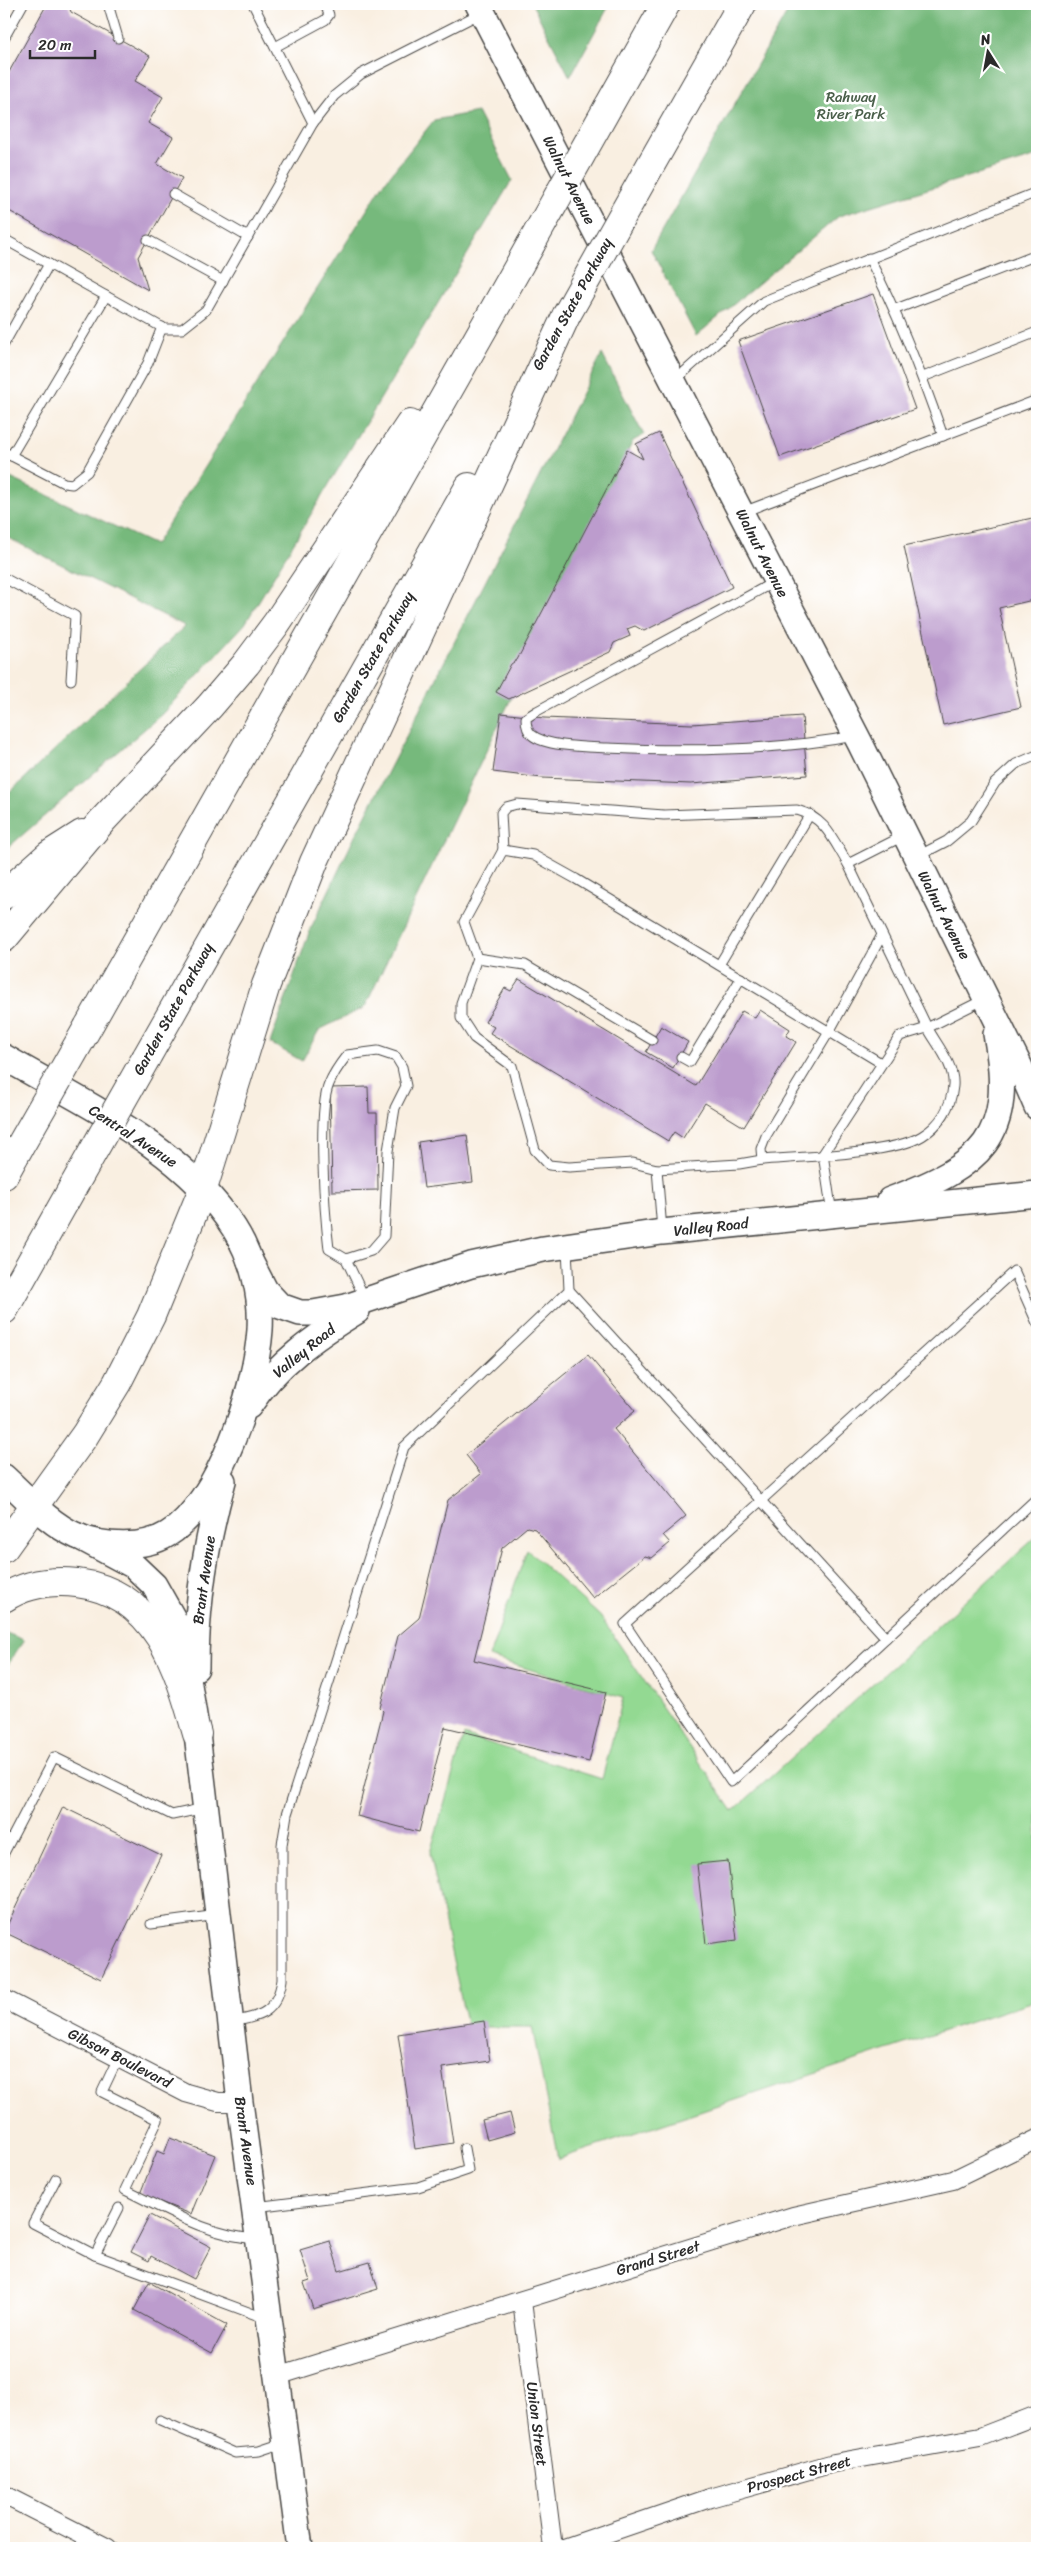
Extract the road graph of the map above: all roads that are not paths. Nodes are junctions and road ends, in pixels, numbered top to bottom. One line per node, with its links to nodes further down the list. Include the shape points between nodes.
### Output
1 (23, 4): 8 (lane)
2 (108, 4): 9 (lane)
3 (253, 4): 10 (lane)
4 (326, 4): 10 (lane, via 329,14 325,20)
5 (666, 4): 17 (highway, bridge)
6 (742, 4): 24 (highway, Garden State Parkway, bridge)
7 (480, 8): 11 (lane, via 361,74 334,96); 29 (street, Walnut Avenue)
8 (4, 38)
9 (118, 38)
10 (275, 47): 11 (lane)
11 (313, 123): 14 (lane)
12 (1037, 192): 19 (lane)
13 (173, 194): 14 (lane)
14 (248, 237): 21 (lane)
15 (4, 239): 20 (lane)
16 (148, 240): 21 (lane)
17 (530, 246): 40 (highway, via 261,644 210,706); 61 (highway, bridge)
18 (1037, 254): 23 (lane)
19 (869, 258): 23 (lane); 29 (lane, via 764,301)
20 (48, 264): 22 (lane); 27 (lane)
21 (223, 281): 25 (lane, via 206,310 191,324 174,330)
22 (106, 296): 25 (lane); 32 (lane)
23 (896, 309): 28 (lane)
24 (566, 316): 63 (highway, via 304,887 266,985); 73 (highway, Garden State Parkway, bridge)
25 (162, 327): 32 (lane, via 148,363 88,472 72,484 64,483)
26 (1037, 332): 28 (lane)
27 (4, 344)
28 (923, 377): 31 (lane)
29 (673, 382): 33 (street, Walnut Avenue)
30 (1037, 400): 31 (lane)
31 (942, 436): 33 (lane)
32 (8, 454)
33 (741, 513): 35 (street, Walnut Avenue)
34 (4, 578): 36 (lane, via 75,616)
35 (776, 581): 37 (street, Walnut Avenue); 37 (lane, via 526,718 528,730 533,736 566,746 682,752 816,743)
36 (72, 680)
37 (856, 736): 41 (street, Walnut Avenue)
38 (1037, 755): 43 (lane, via 1016,764 996,783 971,821 947,841)
39 (810, 814): 42 (lane, via 785,809 664,815 517,804 506,807 501,814); 44 (lane, via 823,823); 49 (lane)
40 (102, 821): 45 (highway, via 49,855); 47 (highway)
41 (905, 835): 43 (street, Walnut Avenue); 44 (lane)
42 (503, 850): 48 (lane, via 464,922); 49 (lane, via 533,855)
43 (916, 858): 51 (street, Walnut Avenue)
44 (848, 864): 46 (lane)
45 (4, 895)
46 (882, 935): 52 (lane); 53 (lane)
47 (4, 938)
48 (477, 958): 54 (lane, via 525,964); 62 (lane, via 461,1003 461,1018 474,1038 512,1066 535,1150 548,1165 633,1163)
49 (719, 965): 50 (lane)
50 (741, 978): 53 (lane); 56 (lane, via 690,1062)
51 (986, 998): 52 (lane); 58 (street, Walnut Avenue); 65 (street, via 1001,1068 996,1123 985,1145 962,1166 945,1176 888,1201)
52 (927, 1028): 57 (lane, via 900,1036); 59 (lane, via 949,1066 953,1085 948,1106 938,1124 921,1137 896,1145)
53 (829, 1032): 57 (lane); 60 (lane, via 766,1136 761,1149)
54 (652, 1040)
55 (4, 1057): 63 (street, Central Avenue, via 150,1143)
56 (680, 1057)
57 (881, 1063): 59 (lane)
58 (1037, 1107)
59 (823, 1154): 60 (lane); 65 (lane)
60 (762, 1160): 62 (lane)
61 (9, 1165)
62 (657, 1169): 66 (lane)
63 (203, 1188): 69 (street, Central Avenue, via 235,1230); 79 (highway, via 151,1316 117,1384 68,1461)
64 (1037, 1194): 65 (street, Valley Road)
65 (843, 1213): 66 (street, Valley Road)
66 (662, 1232): 67 (street, Valley Road)
67 (567, 1245): 70 (lane); 71 (street, Valley Road, via 471,1266)
68 (346, 1259): 68 (lane, via 371,1251 384,1236 388,1151 395,1108 406,1086 402,1067 396,1058 378,1051 347,1055 328,1086 324,1120 326,1222 329,1249); 72 (lane)
69 (250, 1261): 72 (street, Valley Road, via 272,1299 289,1310 312,1314); 75 (street, Central Avenue, via 258,1295 260,1329 255,1364)
70 (568, 1290): 78 (lane); 90 (lane, via 404,1447 287,1814 282,1845 280,1995 262,2014)
71 (390, 1293): 72 (street, Valley Road); 75 (street, Valley Road, via 335,1325 284,1363 255,1396)
72 (366, 1301)
73 (4, 1310)
74 (1037, 1323): 78 (lane, via 1014,1271)
75 (237, 1429): 80 (street, Central Avenue, via 198,1506 169,1534 149,1542 124,1544); 84 (street, Brant Avenue, via 213,1518 202,1585 196,1663)
76 (4, 1477): 79 (street, Central Avenue)
77 (1037, 1498): 83 (lane)
78 (761, 1501): 83 (lane); 83 (lane, via 625,1624 731,1782)
79 (34, 1505): 80 (street, Central Avenue); 81 (highway)
80 (78, 1536): 84 (street, Brant Avenue, via 134,1566 162,1597 180,1640)
81 (4, 1548)
82 (4, 1598): 84 (highway, via 34,1585 70,1582 97,1588 132,1606 164,1641)
83 (886, 1638)
84 (197, 1734): 85 (street, Brant Avenue)
85 (205, 1808): 86 (lane, via 172,1815 54,1757); 87 (street, Brant Avenue)
86 (4, 1853)
87 (218, 1915): 88 (lane); 90 (street, Brant Avenue)
88 (151, 1924)
89 (4, 1999): 91 (street, Gibson Boulevard)
90 (231, 2022): 92 (street, Brant Avenue)
91 (118, 2058): 92 (street, Gibson Boulevard, via 196,2096 218,2102); 98 (lane, via 102,2092 158,2120 125,2190 202,2228 237,2238)
92 (240, 2102): 96 (street, Brant Avenue)
93 (1037, 2139): 100 (street, Grand Street, via 953,2180 793,2216)
94 (464, 2148): 96 (lane, via 468,2170 418,2187)
95 (56, 2179): 99 (lane, via 34,2223)
96 (254, 2207): 98 (street, Brant Avenue)
97 (119, 2208): 99 (lane)
98 (259, 2239): 101 (street, Brant Avenue)
99 (95, 2255): 101 (lane)
100 (522, 2301): 102 (street, Grand Street); 109 (street, Union Street)
101 (269, 2320): 102 (street, Brant Avenue)
102 (277, 2376): 105 (street, Brant Avenue)
103 (1037, 2415): 110 (street, Prospect Street, via 980,2437 834,2463 720,2495)
104 (160, 2420): 105 (lane, via 235,2454 259,2451)
105 (286, 2442): 108 (street, Brant Avenue)
106 (4, 2495): 107 (street)
107 (108, 2548)
108 (300, 2548)
109 (553, 2548)
110 (564, 2548)

